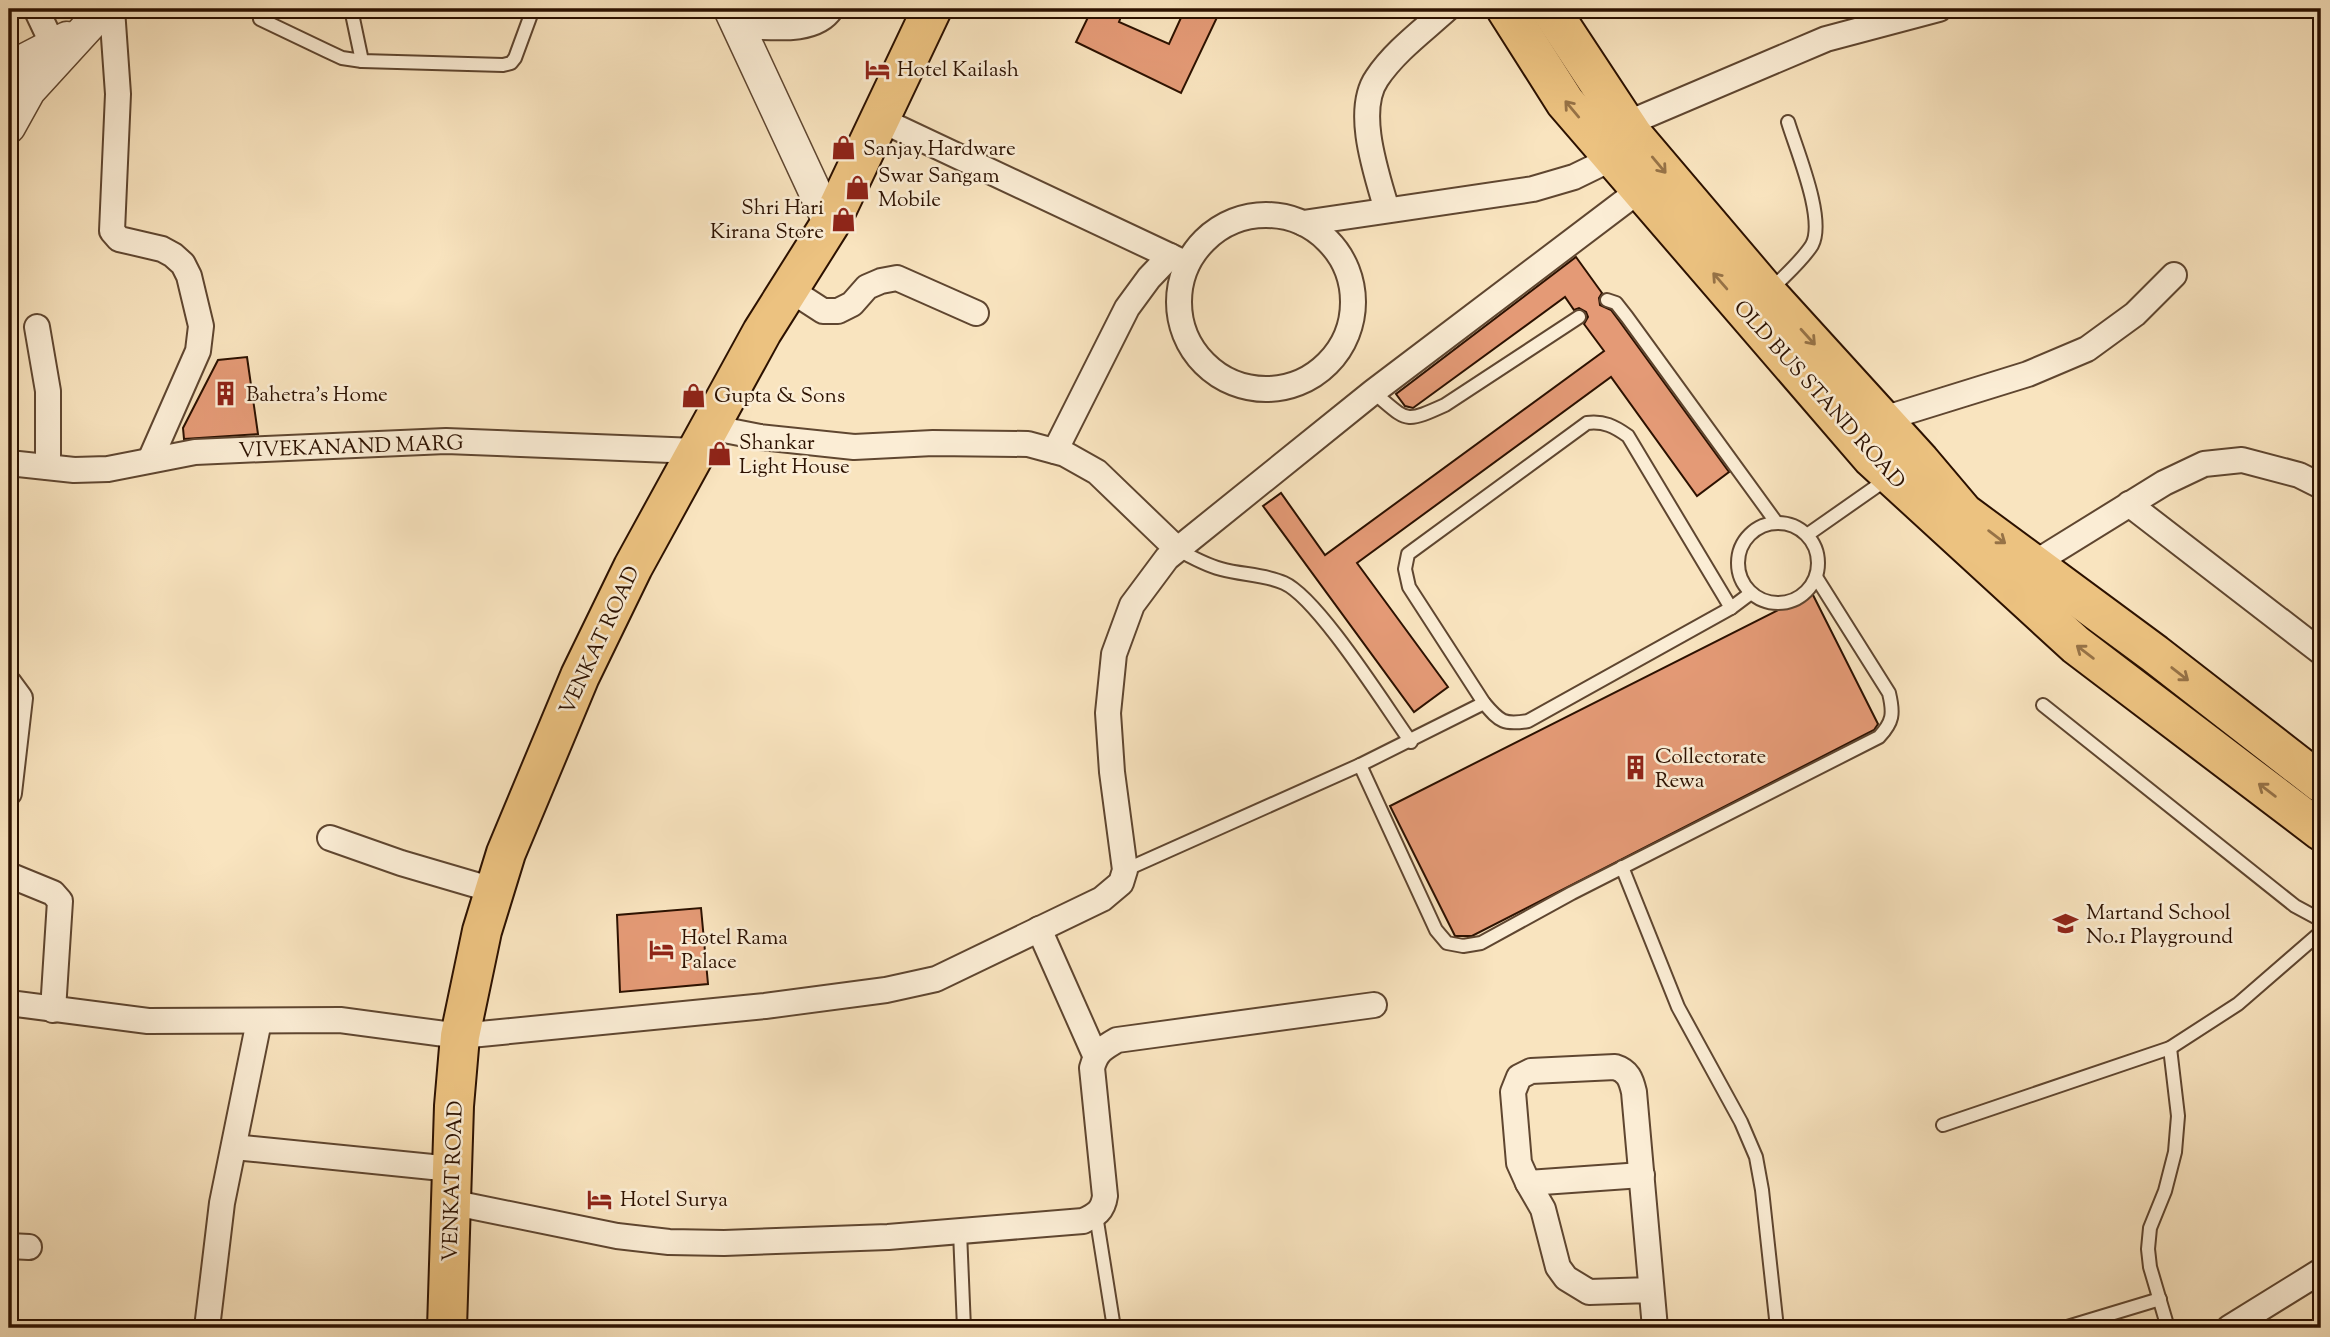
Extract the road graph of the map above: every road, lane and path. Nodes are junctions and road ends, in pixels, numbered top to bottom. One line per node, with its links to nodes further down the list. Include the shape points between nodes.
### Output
1 (36, 9): 15 (street)
2 (112, 9): 38 (street, via 118,93 112,231 119,239 162,249 183,264 201,326 198,351)
3 (351, 9): 16 (lane)
4 (533, 9): 16 (lane, via 511,63)
5 (831, 9): 11 (street, via 817,22 799,26)
6 (932, 9): 18 (main road, VENKAT ROAD)
7 (1447, 9): 23 (street, via 1375,80 1367,111 1369,145)
8 (1506, 9): 21 (main road, OLD BUS STAND ROAD, one-way to 8, via 1565,102)
9 (1550, 9): 21 (main road, OLD BUS STAND ROAD)
10 (1938, 9): 14 (street)
11 (734, 18): 25 (street)
12 (260, 19): 16 (lane, via 342,58)
13 (93, 20): 15 (street); 20 (street, via 29,91)
14 (1854, 20): 21 (street, via 1826,39)
15 (53, 45): 17 (street)
16 (362, 61)
17 (9, 68)
18 (879, 119): 25 (main road, VENKAT ROAD); 26 (street)
19 (1788, 122): 29 (lane, via 1816,226 1813,244)
20 (9, 127)
21 (1615, 143): 22 (main road, OLD BUS STAND ROAD); 23 (street, via 1574,177 1533,189); 29 (main road, OLD BUS STAND ROAD, one-way to 29)
22 (1641, 189): 34 (street); 41 (main road, OLD BUS STAND ROAD, one-way to 22, via 1872,458)
23 (1387, 210): 24 (street)
24 (1303, 223): 26 (street, via 1271,214 1237,219); 26 (street, via 1331,243 1349,273 1354,307 1345,340 1325,368 1296,385 1262,390 1228,381 1201,360 1184,331)
25 (830, 224): 28 (main road, VENKAT ROAD)
26 (1179, 260): 37 (street, via 1149,278 1127,308)
27 (2174, 275): 35 (street, via 2135,314 2087,349 2028,374)
28 (789, 289): 31 (street, via 822,311 838,311 852,304 867,287 897,278); 36 (main road, VENKAT ROAD)
29 (1768, 294): 35 (main road, OLD BUS STAND ROAD, one-way to 35)
30 (1607, 300): 44 (lane, via 1628,317)
31 (976, 313)
32 (1580, 317): 34 (lane, via 1445,405 1419,416 1404,417)
33 (37, 327): 40 (street, via 48,391)
34 (1373, 392): 46 (street)
35 (1883, 419): 41 (main road, OLD BUS STAND ROAD)
36 (702, 439): 37 (street, VIVEKANAND MARG, via 760,437 854,447 1028,444); 38 (street, VIVEKANAND MARG, via 446,441 195,452); 64 (main road, VENKAT ROAD, via 580,676)
37 (1055, 451): 46 (street, VIVEKANAND MARG, via 1097,472)
38 (150, 460): 40 (street, VIVEKANAND MARG, via 107,469)
39 (9, 463): 40 (street, VIVEKANAND MARG)
40 (48, 467)
41 (1906, 469): 45 (lane); 47 (main road, OLD BUS STAND ROAD, one-way to 47); 59 (main road, OLD BUS STAND ROAD, one-way to 41, via 2076,645)
42 (2321, 486): 43 (street, via 2299,475 2242,460 2204,464)
43 (2129, 504): 47 (street); 51 (street)
44 (1776, 522): 45 (lane); 49 (lane, via 1755,530 1741,548 1739,571)
45 (1807, 535): 48 (lane, via 1818,555)
46 (1177, 549): 55 (lane, via 1221,569 1286,584 1302,596); 62 (street, via 1132,605 1114,654 1108,713)
47 (2034, 564): 57 (main road, OLD BUS STAND ROAD, one-way to 57)
48 (1816, 578): 49 (lane, via 1802,596 1791,601 1769,602); 61 (lane, via 1889,693 1890,725 1879,737)
49 (1751, 593): 50 (lane)
50 (1731, 608): 53 (lane, via 1528,721 1509,724 1497,719); 53 (lane, via 1628,436 1600,421 1587,423 1408,554 1409,587)
51 (2321, 652)
52 (9, 683): 58 (street, via 20,698)
53 (1484, 704): 55 (lane)
54 (2043, 705): 65 (lane, via 2295,906)
55 (1410, 742): 56 (lane)
56 (1360, 765): 61 (lane, via 1436,930 1447,943 1481,943); 62 (lane)
57 (2321, 783)
58 (9, 793)
59 (2321, 831)
60 (330, 838): 64 (street)
61 (1622, 867): 91 (lane, via 1678,1007 1756,1157)
62 (1125, 870): 66 (street, via 1111,893)
63 (9, 874): 70 (street, via 53,893 60,901)
64 (493, 890): 72 (main road, VENKAT ROAD)
65 (2321, 920)
66 (1039, 929): 72 (street, via 936,979 886,990); 74 (street)
67 (2321, 932): 73 (lane, via 2238,1004)
68 (9, 1003): 70 (street)
69 (1374, 1005): 74 (street, via 1117,1040)
70 (53, 1010): 71 (street, via 148,1021)
71 (259, 1021): 72 (street, via 340,1020); 76 (street)
72 (460, 1036): 79 (main road, VENKAT ROAD)
73 (2170, 1048): 75 (lane); 84 (lane, via 2178,1116 2175,1152 2150,1228 2148,1249)
74 (1095, 1055): 80 (street, via 1092,1068 1105,1196)
75 (1943, 1125)
76 (234, 1147): 79 (street); 86 (street, via 222,1203)
77 (1642, 1175): 78 (street); 78 (street, via 1634,1092 1624,1070 1531,1071 1519,1077 1513,1092 1519,1163); 83 (street)
78 (1528, 1183): 83 (street, via 1543,1209 1558,1266 1566,1278 1589,1292)
79 (451, 1185): 81 (street, via 618,1236 669,1242); 87 (main road, VENKAT ROAD)
80 (1096, 1215): 81 (street, via 1083,1221); 89 (lane)
81 (960, 1232): 88 (lane)
82 (2321, 1270): 94 (street)
83 (1651, 1290): 90 (street)
84 (2160, 1299): 85 (lane); 93 (lane)
85 (2077, 1326): 92 (lane)
86 (207, 1328)
87 (447, 1328)
88 (964, 1328)
89 (1114, 1328)
90 (1655, 1328)
91 (1777, 1328)
92 (2064, 1328)
93 (2168, 1328)
94 (2229, 1328)

